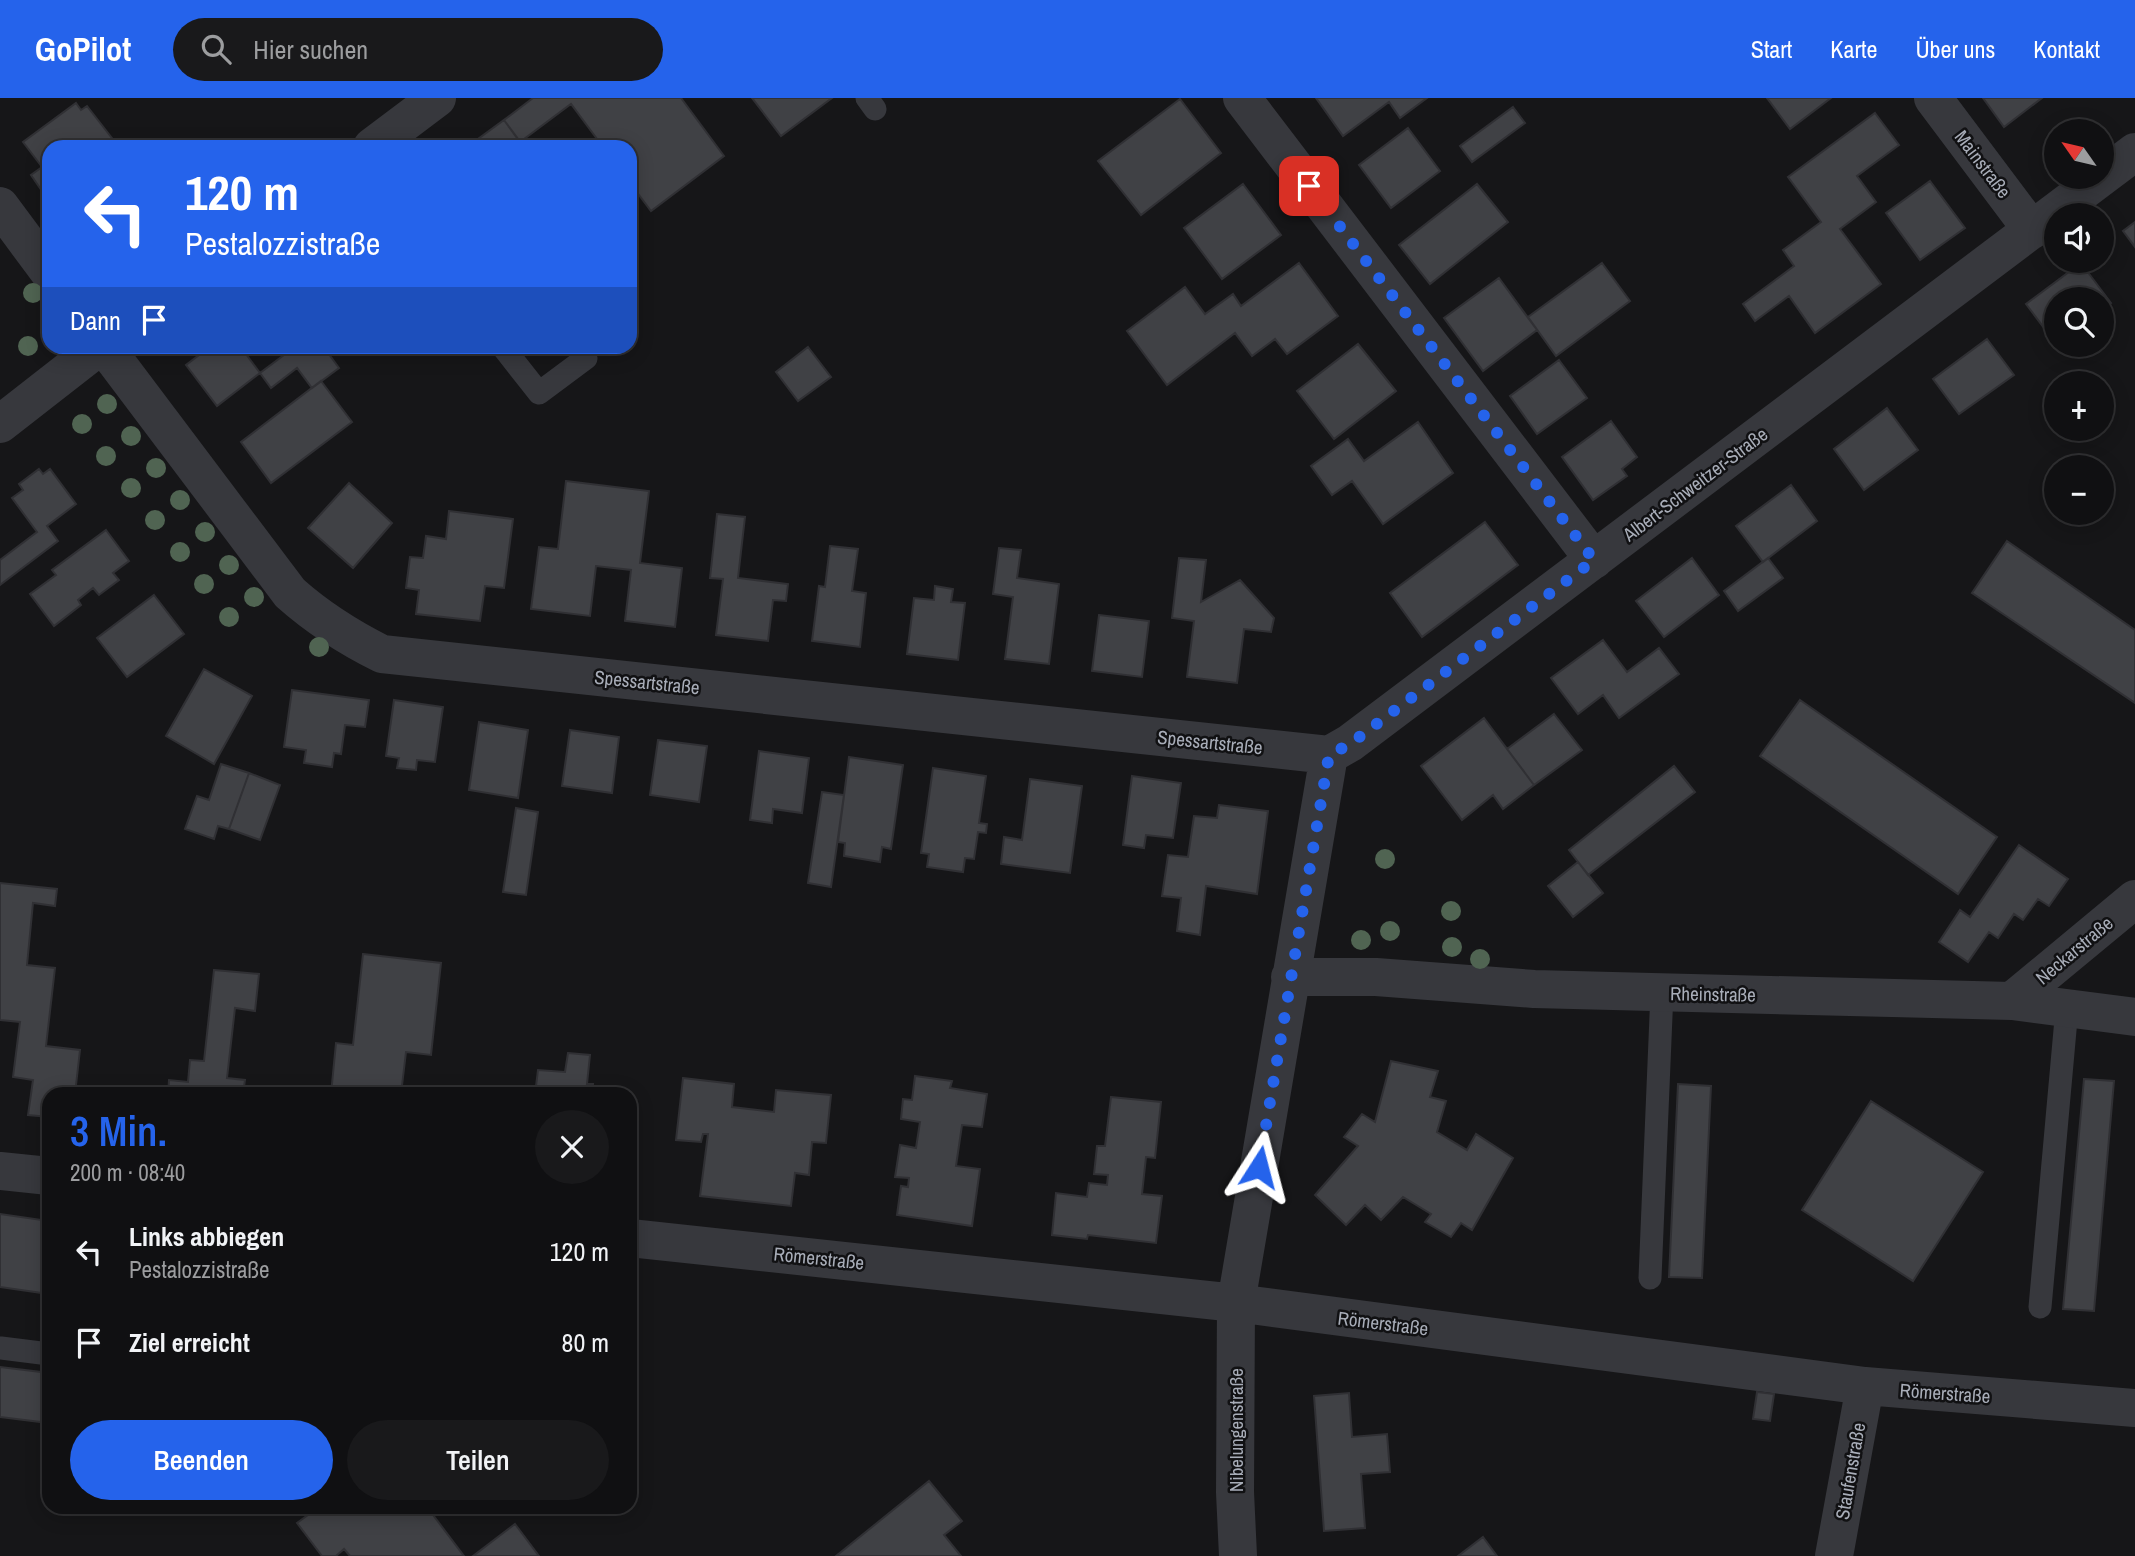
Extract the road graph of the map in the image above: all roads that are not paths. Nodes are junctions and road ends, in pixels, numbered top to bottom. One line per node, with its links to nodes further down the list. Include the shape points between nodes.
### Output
1 (437, 98): 4 (street)
2 (1242, 98): 14 (street)
3 (1933, 98): 7 (street, Mainstraße)
4 (381, 140)
5 (2135, 152): 7 (street, Albert-Schweitzer-Straße)
6 (0, 206): 8 (street)
7 (2032, 230): 14 (street, Albert-Schweitzer-Straße)
8 (42, 263)
9 (92, 354): 13 (street)
10 (108, 354): 15 (street, Spessartstraße, via 289,593 349,638 382,654)
11 (508, 354): 12 (lane, via 539,393)
12 (586, 358)
13 (0, 424)
14 (1594, 560): 15 (street, Albert-Schweitzer-Straße, via 1350,744)
15 (1329, 755): 17 (street)
16 (2135, 900): 19 (street, Neckarstraße)
17 (1290, 977): 18 (street, Rheinstraße); 26 (street)
18 (1662, 992): 19 (street, Rheinstraße); 25 (lane)
19 (2012, 1001): 20 (street, Rheinstraße)
20 (2067, 1008): 21 (street, Rheinstraße); 27 (lane)
21 (2135, 1017)
22 (0, 1171): 23 (street)
23 (42, 1175)
24 (637, 1239): 26 (street, Römerstraße)
25 (1650, 1278)
26 (1236, 1303): 30 (street, Römerstraße); 32 (street, Nibelungenstraße)
27 (2040, 1307)
28 (0, 1351): 29 (lane)
29 (42, 1354)
30 (1865, 1386): 31 (street, Römerstraße); 33 (street, Staufenstraße)
31 (2135, 1408)
32 (1237, 1556)
33 (1834, 1556)

